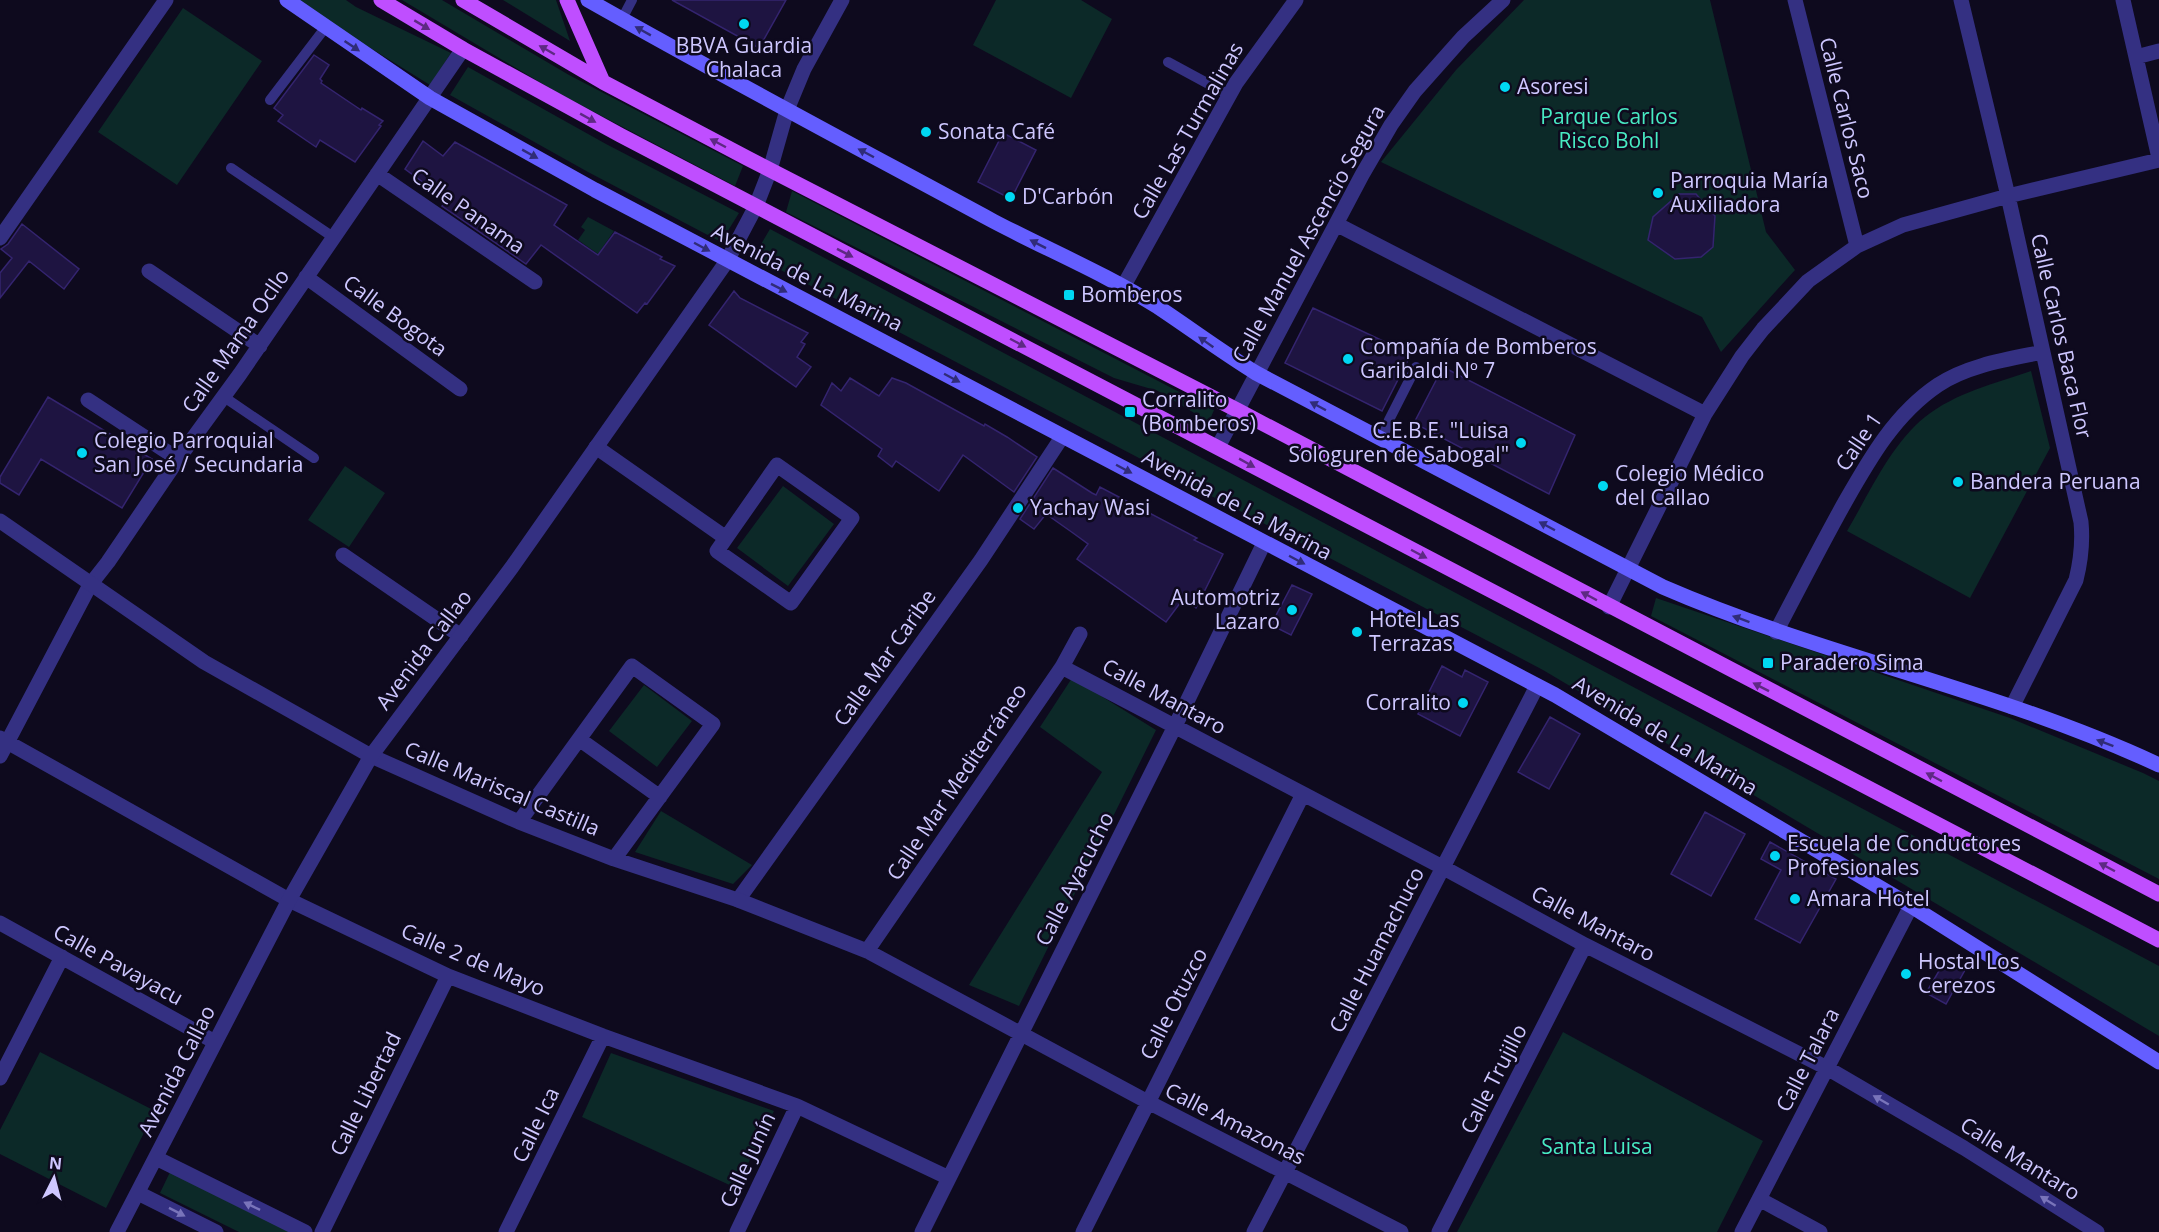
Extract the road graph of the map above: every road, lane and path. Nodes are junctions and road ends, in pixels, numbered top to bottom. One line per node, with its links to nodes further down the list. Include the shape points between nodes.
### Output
1 (166, 0): 33 (street)
2 (286, 0): 15 (main road, Avenida de La Marina)
3 (381, 0): 16 (main road, Avenida de La Marina, one-way to 16)
4 (463, 0): 20 (main road, one-way to 4)
5 (567, 0): 20 (main road)
6 (588, 0): 14 (main road)
7 (632, 0): 14 (lane)
8 (842, 0): 24 (street, Avenida Callao, via 804,69)
9 (1296, 0): 21 (street, Calle Las Turmalinas)
10 (1503, 0): 31 (street, Calle Manuel Ascencio Segura, via 1463,37 1415,91 1386,133)
11 (1795, 0): 34 (street, Calle Carlos Saco)
12 (1961, 0): 29 (street, Calle Carlos Baca Flor)
13 (2123, 0): 18 (street)
14 (622, 20): 24 (main road, one-way to 14)
15 (325, 28): 22 (main road, Avenida de La Marina, one-way to 22); 23 (lane)
16 (463, 49): 22 (street, Calle Mama Ocllo); 30 (main road, Avenida de La Marina, one-way to 30)
17 (2159, 51): 18 (street)
18 (2136, 57): 25 (street)
19 (1167, 62): 21 (lane)
20 (603, 82): 27 (main road, one-way to 20)
21 (1229, 95): 39 (street, Calle Las Turmalinas)
22 (430, 98): 28 (street, Calle Mama Ocllo); 35 (main road, Avenida de La Marina, one-way to 35)
23 (270, 100)
24 (787, 110): 27 (street, Avenida Callao); 39 (main road, one-way to 24)
25 (2159, 159): 29 (street)
26 (231, 168): 32 (lane)
27 (770, 170): 30 (street, Avenida Callao); 47 (main road)
28 (378, 174): 32 (street, Calle Mama Ocllo); 38 (street, Calle Panama)
29 (2008, 196): 34 (street, via 1903,225); 41 (street, Calle Carlos Baca Flor)
30 (756, 206): 35 (street, Avenida Callao); 52 (main road, Avenida de La Marina, one-way to 52)
31 (1336, 224): 43 (street, Calle Manuel Ascencio Segura); 48 (street)
32 (333, 237): 37 (street, Calle Mama Ocllo)
33 (0, 238)
34 (1857, 246): 48 (street, via 1808,281 1762,329)
35 (727, 261): 49 (main road, Avenida de La Marina, one-way to 49); 51 (street, Avenida Callao)
36 (149, 271): 40 (street)
37 (306, 277): 40 (street, Calle Mama Ocllo); 44 (street, Calle Bogota)
38 (535, 282)
39 (1123, 287): 43 (main road, one-way to 39)
40 (260, 345): 45 (street, Calle Mama Ocllo)
41 (2043, 352): 62 (street, Calle 1, via 1971,370 1940,384 1909,409 1876,447); 67 (street, Calle Carlos Baca Flor, via 2081,522 2082,559 2076,580)
42 (1416, 367): 50 (lane)
43 (1256, 373): 47 (street, Calle Manuel Ascencio Segura); 50 (main road, one-way to 43)
44 (459, 389)
45 (224, 397): 53 (lane); 54 (street, Calle Mama Ocllo)
46 (88, 400): 54 (street)
47 (1236, 410): 52 (street, Calle Manuel Ascencio Segura); 61 (main road, one-way to 47)
48 (1705, 414): 59 (street)
49 (1062, 437): 57 (main road, Avenida de La Marina, one-way to 57); 80 (street, Calle Mar Caribe, via 981,560)
50 (1382, 440): 59 (main road, one-way to 50)
51 (596, 447): 56 (street); 64 (street, Avenida Callao)
52 (1218, 447): 83 (main road, Avenida de La Marina, one-way to 83)
53 (314, 458)
54 (178, 459): 60 (street, Calle Mama Ocllo)
55 (0, 521): 60 (street, Calle Mariscal Castilla)
56 (726, 538): 56 (street, via 777,465 852,518 791,603 717,551)
57 (1264, 543): 66 (main road, Avenida de La Marina, one-way to 66); 68 (street, Calle Ayacucho)
58 (343, 555): 64 (street)
59 (1627, 569): 61 (street); 62 (main road, one-way to 59, via 1720,612)
60 (90, 585): 70 (street, Calle Mama Ocllo); 71 (street, Calle Mariscal Castilla, via 204,662)
61 (1609, 607): 78 (main road, one-way to 61)
62 (1776, 632): 67 (main road)
63 (1080, 634): 65 (street, Calle Mar Mediterráneo)
64 (461, 636): 71 (street, Avenida Callao)
65 (1062, 667): 68 (street, Calle Mantaro); 85 (street, Calle Mar Mediterráneo)
66 (1537, 686): 77 (street, Calle Huamachuco); 81 (main road, Avenida de La Marina)
67 (2012, 706): 72 (main road, one-way to 67)
68 (1175, 726): 73 (street, Calle Mantaro); 88 (street, Calle Ayacucho)
69 (579, 738): 74 (street); 74 (street, via 632,666 713,724); 75 (street)
70 (2, 746): 79 (street, Calle 2 de Mayo)
71 (371, 756): 75 (street, Calle Mariscal Castilla); 79 (street, Avenida Callao)
72 (2158, 763)
73 (1303, 794): 77 (street, Calle Mantaro); 94 (street, Calle Otuzco)
74 (660, 797): 76 (street)
75 (519, 822): 76 (street, Calle Mariscal Castilla)
76 (614, 858): 80 (street, Calle Mariscal Castilla)
77 (1444, 868): 84 (street, Calle Mantaro); 97 (street, Calle Huamachuco)
78 (2159, 894)
79 (289, 900): 87 (street, Calle 2 de Mayo); 90 (street, Avenida Callao)
80 (738, 900): 85 (street, Calle Mariscal Castilla)
81 (1911, 906): 91 (main road, Avenida de La Marina); 92 (street, Calle Talara)
82 (0, 923): 86 (street, Calle Pavayacu)
83 (2159, 940)
84 (1585, 945): 92 (street, Calle Mantaro); 111 (street, Calle Trujillo)
85 (867, 951): 88 (street, Calle Mariscal Castilla)
86 (62, 957): 90 (street, Calle Pavayacu); 93 (street)
87 (448, 975): 89 (street, Calle 2 de Mayo); 104 (street, Calle Libertad)
88 (1021, 1032): 94 (street, Calle Amazonas); 98 (street, Calle Ayacucho)
89 (603, 1036): 95 (street, Calle 2 de Mayo); 105 (street, Calle Ica)
90 (215, 1042): 96 (street, Avenida Callao)
91 (2159, 1062)
92 (1827, 1068): 100 (street, Calle Talara); 114 (street, Calle Mantaro, one-way to 92)
93 (0, 1078)
94 (1148, 1102): 97 (street, Calle Amazonas); 108 (street, Calle Otuzco)
95 (797, 1106): 98 (street, Calle 2 de Mayo); 106 (street, Calle Junín)
96 (156, 1158): 99 (street, Avenida Callao); 103 (street, one-way to 96)
97 (1285, 1173): 109 (street, Calle Huamachuco); 110 (street, Calle Amazonas)
98 (949, 1178): 107 (street, Calle Ayacucho)
99 (138, 1193): 101 (street, Avenida Callao); 102 (street, one-way to 102)
100 (1759, 1199): 112 (street, Calle Talara); 113 (street)
101 (117, 1232)
102 (216, 1232)
103 (305, 1232)
104 (322, 1232)
105 (507, 1232)
106 (737, 1232)
107 (922, 1232)
108 (1083, 1232)
109 (1254, 1232)
110 (1401, 1232)
111 (1439, 1232)
112 (1742, 1232)
113 (1820, 1232)
114 (2097, 1232)

